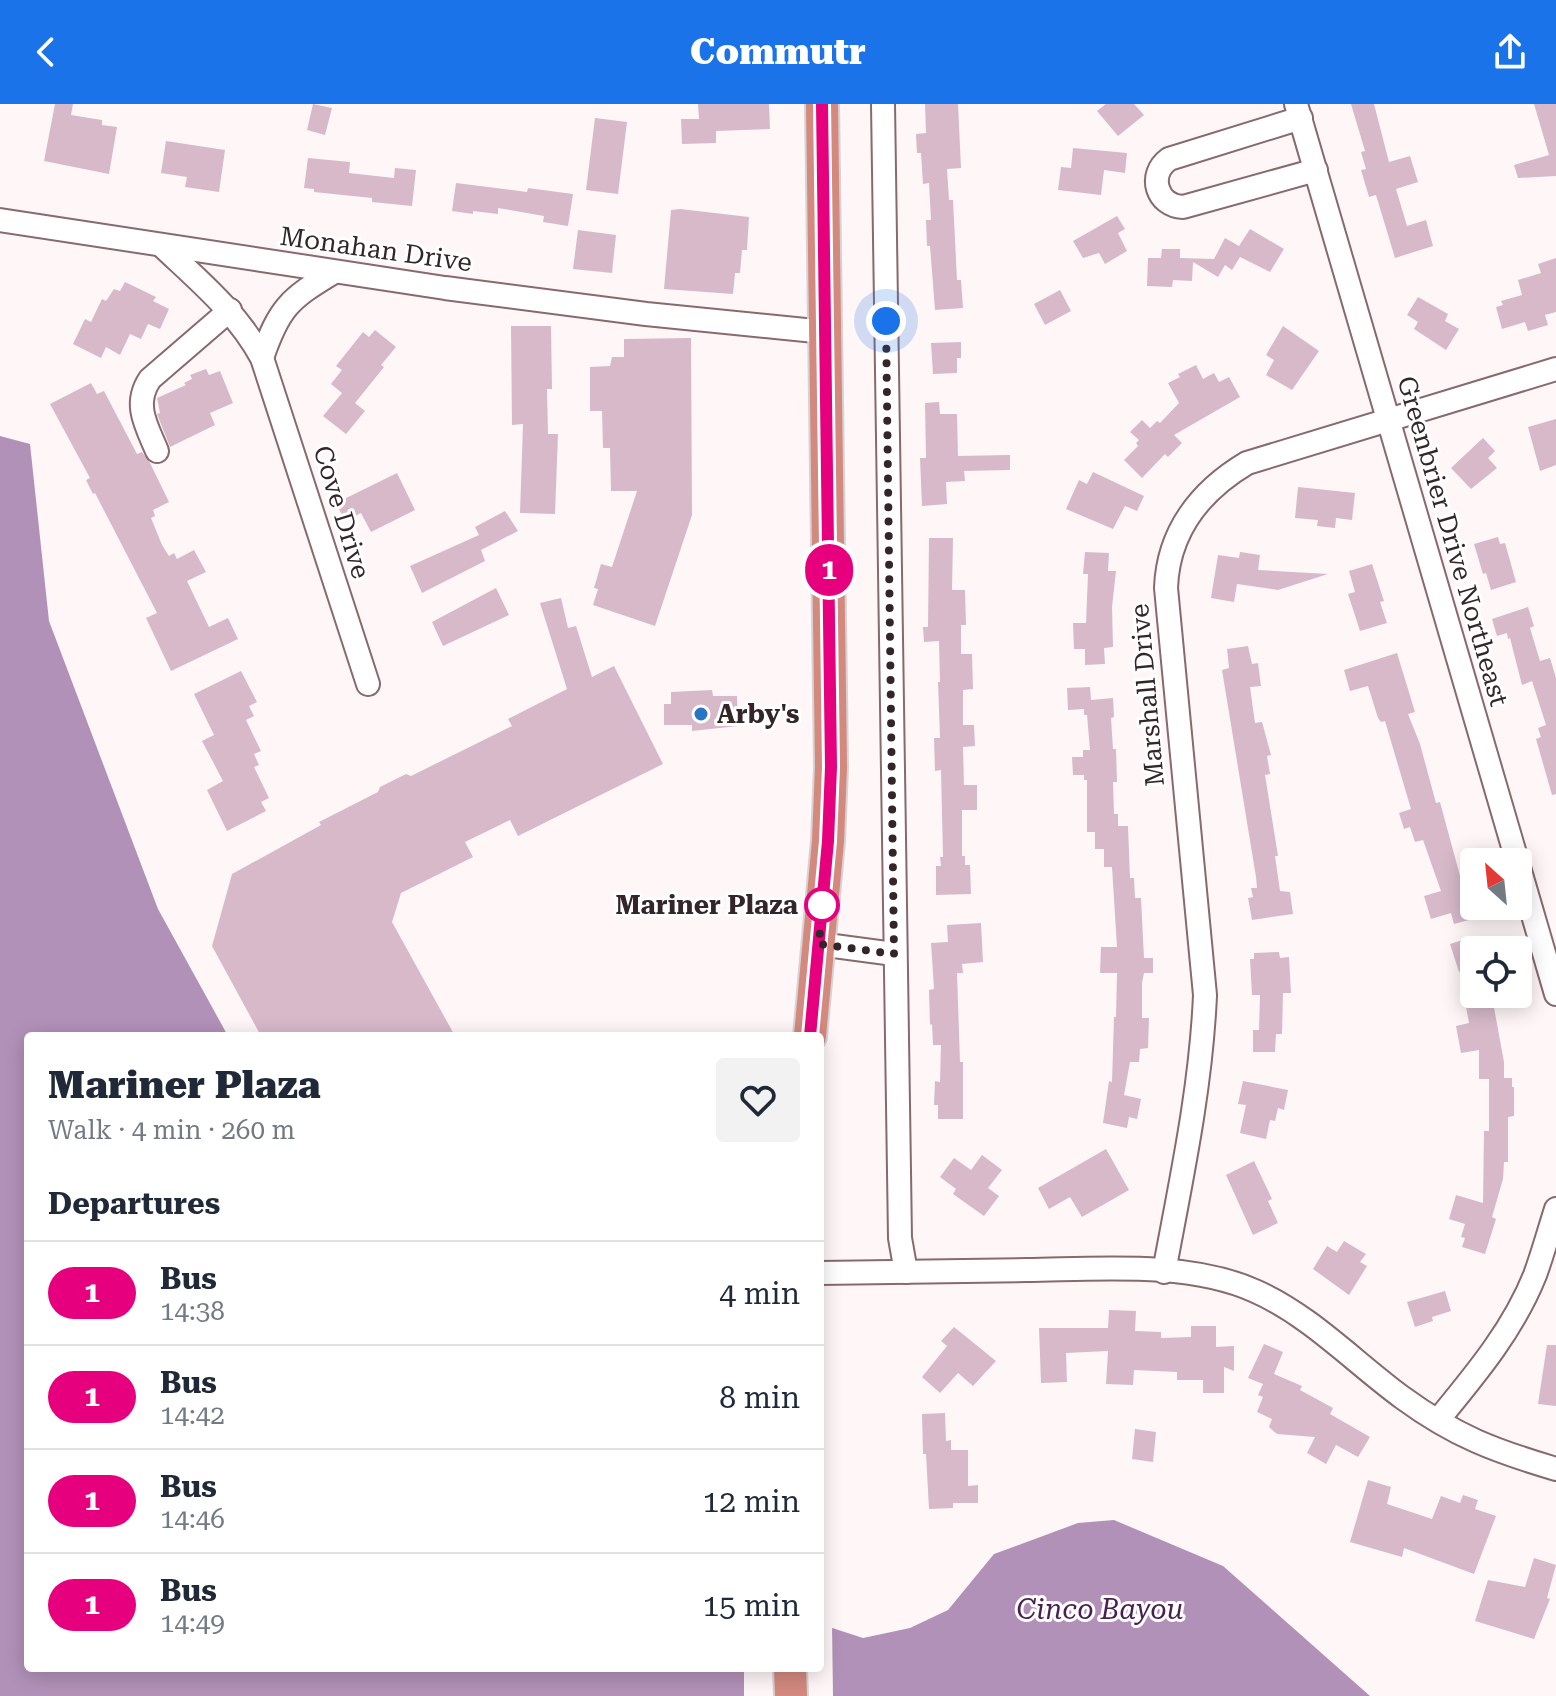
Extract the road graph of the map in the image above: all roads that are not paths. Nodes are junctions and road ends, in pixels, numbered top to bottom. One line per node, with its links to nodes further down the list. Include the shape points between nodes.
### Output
1 (822, 104): 9 (highway)
2 (883, 104): 16 (street)
3 (1298, 111): 4 (street, Greenbrier Drive Northeast); 4 (street, via 1169,159 1157,176 1157,190 1165,201 1183,207)
4 (1316, 170): 12 (street, Greenbrier Drive Northeast)
5 (0, 220): 6 (street, Monahan Drive)
6 (161, 245): 7 (street, Monahan Drive); 8 (street, Cove Drive)
7 (334, 272): 9 (street, Monahan Drive, via 579,306); 10 (street, via 285,307)
8 (230, 310): 10 (street, Cove Drive); 13 (street, via 145,387 141,413)
9 (825, 332): 15 (highway, via 831,767)
10 (262, 358): 14 (street, Cove Drive)
11 (1556, 369): 12 (street, Marshall Drive)
12 (1388, 419): 17 (street, Greenbrier Drive Northeast); 21 (street, Marshall Drive, via 1263,457 1228,474 1189,514 1174,545 1166,588 1205,995 1197,1092)
13 (157, 451)
14 (368, 684)
15 (819, 944): 16 (street); 18 (highway)
16 (894, 954): 20 (street, via 900,1238)
17 (1556, 994)
18 (810, 1032)
19 (1556, 1209): 23 (street, via 1521,1304 1487,1360)
20 (906, 1272): 21 (street); 22 (street)
21 (1164, 1272): 23 (street, via 1197,1274 1257,1292)
22 (824, 1273)
23 (1438, 1420): 24 (street, via 1496,1452)
24 (1556, 1469)
25 (790, 1672): 26 (highway)
26 (791, 1696)

